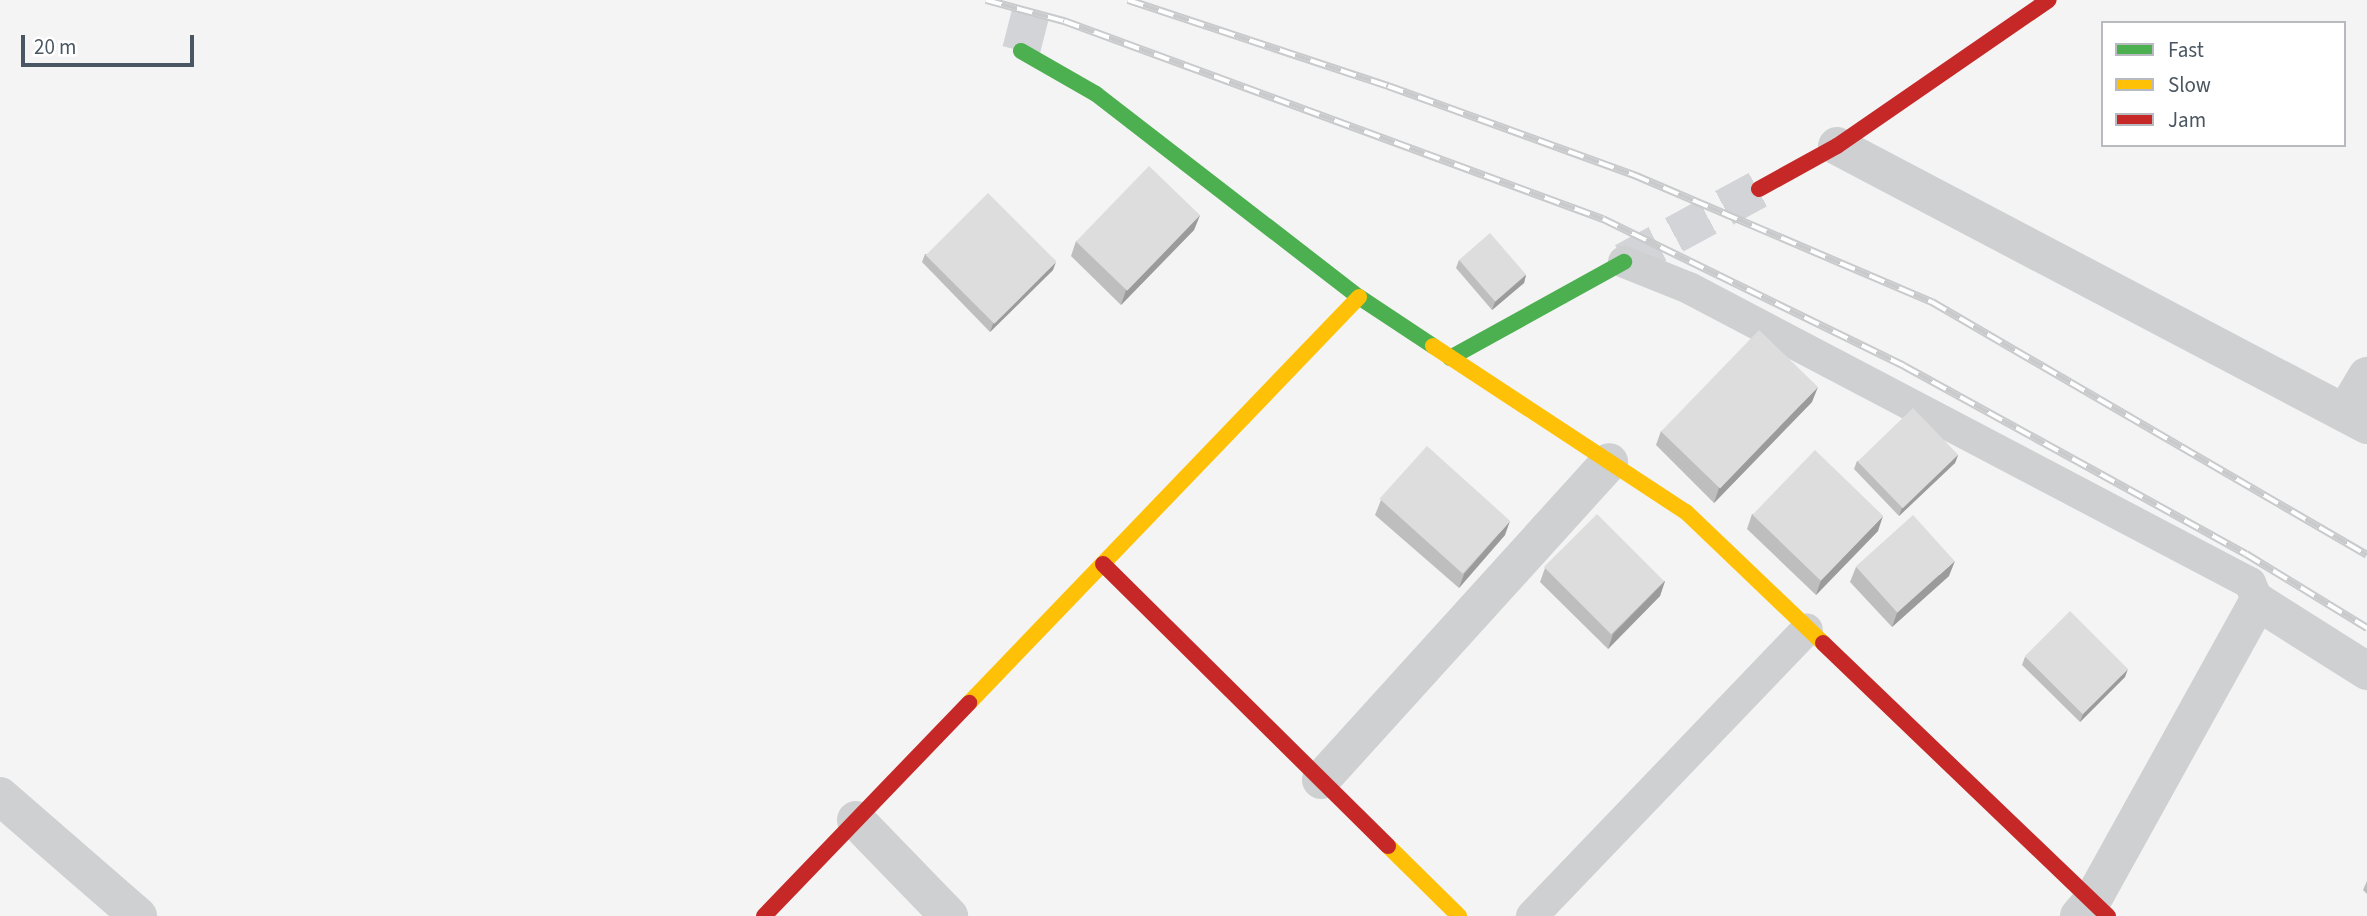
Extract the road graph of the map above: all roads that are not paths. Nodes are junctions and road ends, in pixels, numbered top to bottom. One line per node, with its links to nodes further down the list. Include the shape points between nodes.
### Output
1 (2049, 0): 3 (street)
2 (1021, 51): 6 (street, via 1096,94)
3 (1837, 146): 4 (street); 9 (street)
4 (1759, 189)
5 (1624, 262): 7 (street); 12 (lane, via 1689,288 2250,583)
6 (1359, 298): 7 (street); 11 (street)
7 (1450, 358): 10 (street)
8 (2367, 376): 9 (street)
9 (2357, 418)
10 (1609, 462): 13 (street, via 1686,512); 15 (street)
11 (1103, 564): 15 (street); 17 (street)
12 (2258, 602): 14 (street); 18 (street)
13 (1807, 629): 18 (street); 23 (lane)
14 (2367, 671)
15 (1321, 780): 22 (street)
16 (0, 796): 19 (street)
17 (856, 820): 20 (street); 21 (street)
18 (2093, 911)
19 (138, 916)
20 (764, 916)
21 (949, 916)
22 (1459, 916)
23 (1532, 916)

